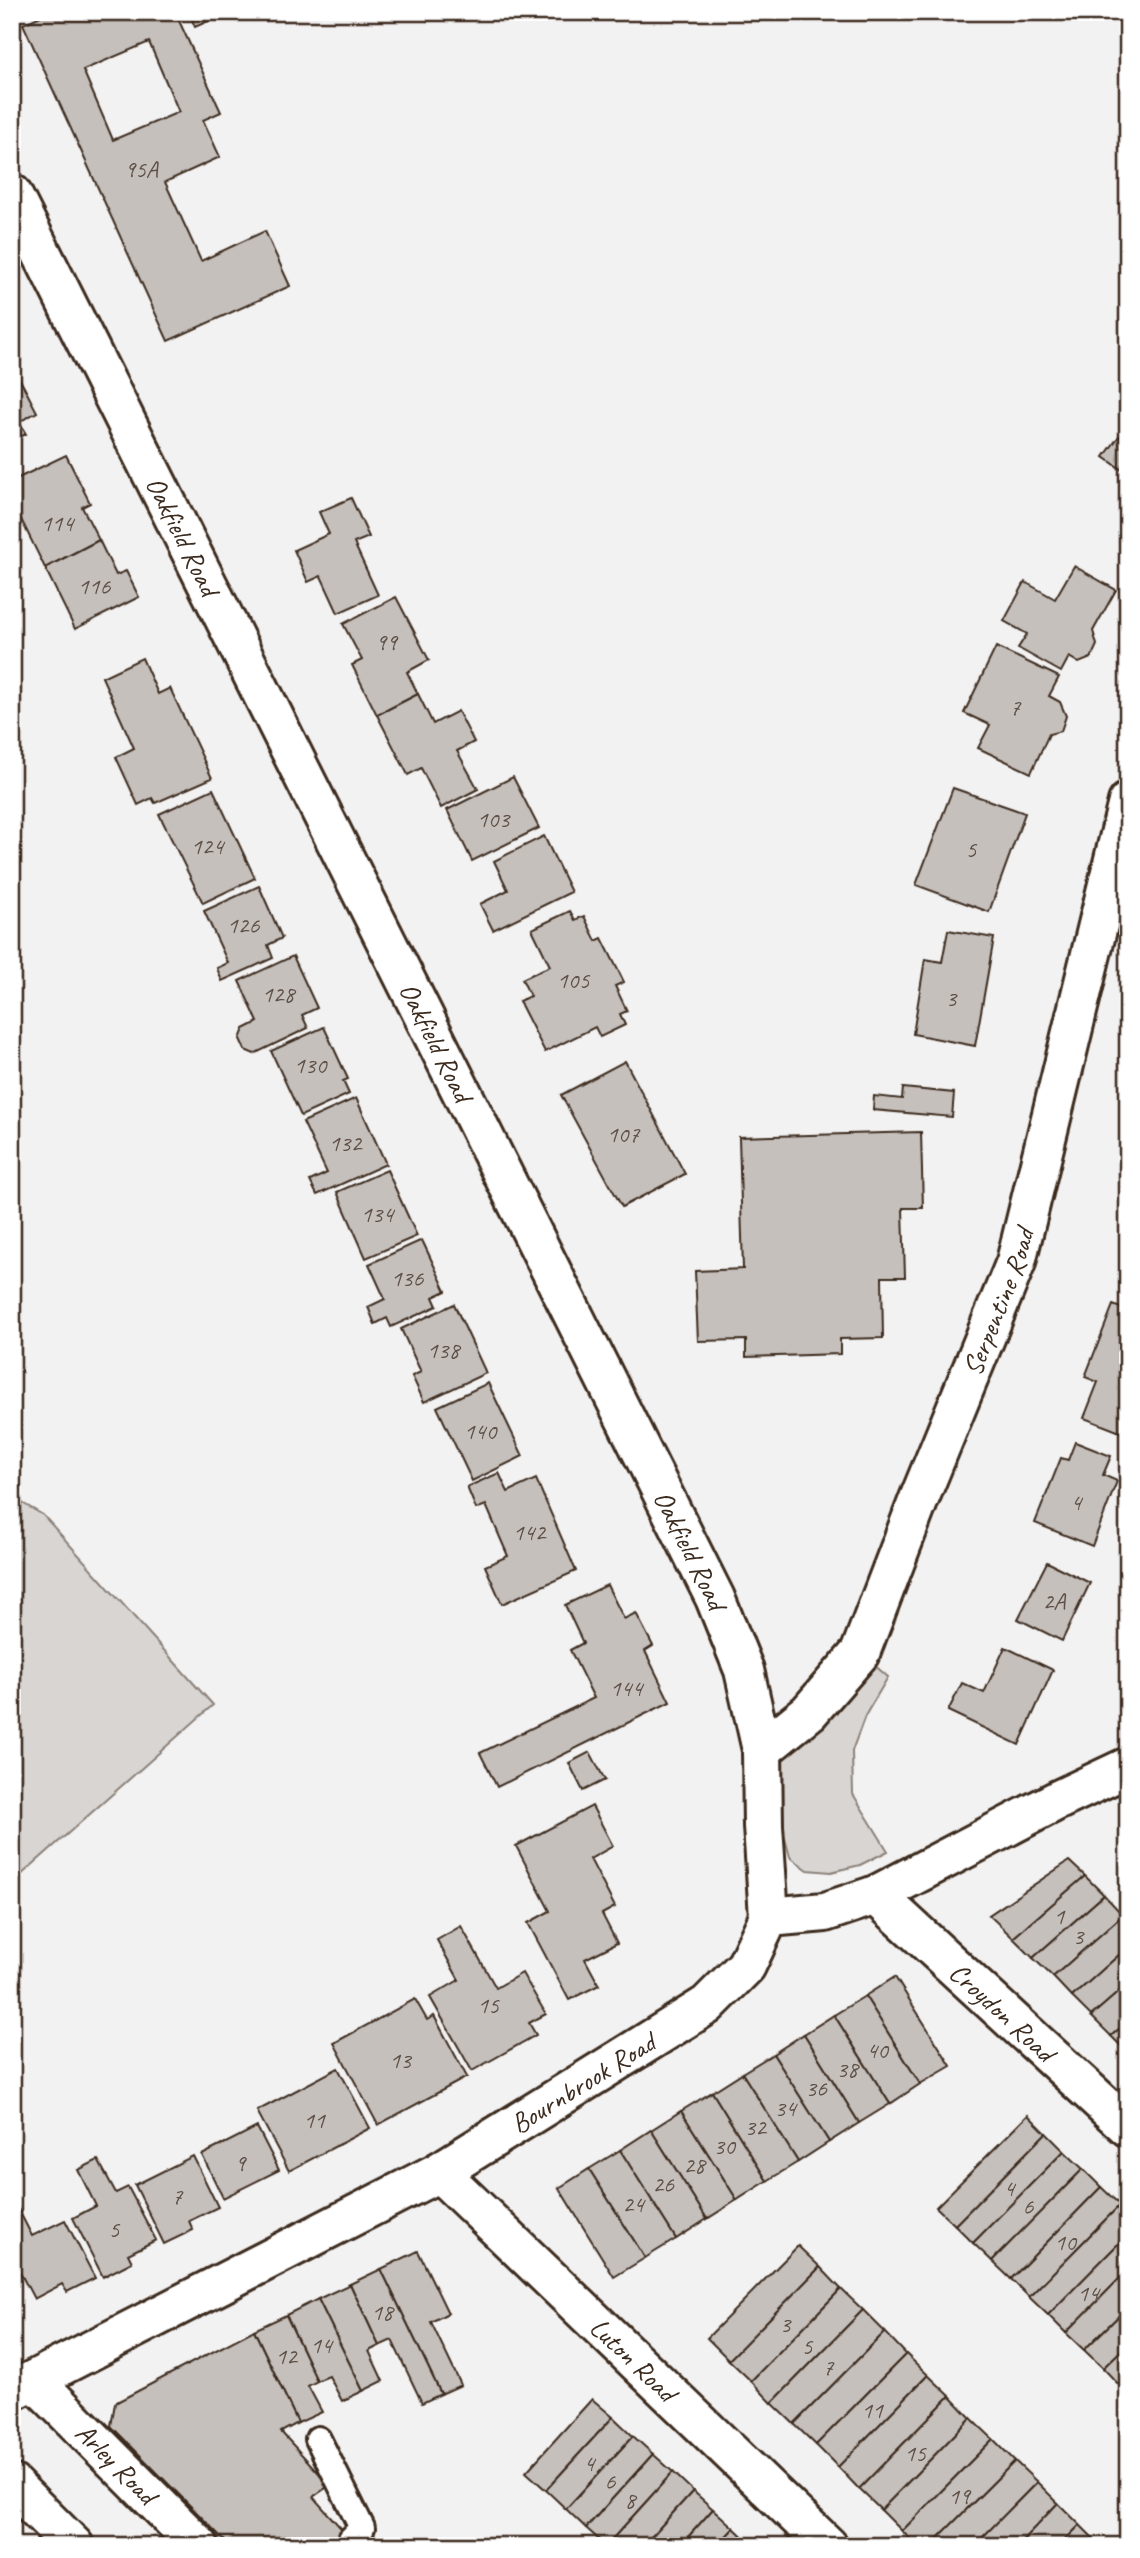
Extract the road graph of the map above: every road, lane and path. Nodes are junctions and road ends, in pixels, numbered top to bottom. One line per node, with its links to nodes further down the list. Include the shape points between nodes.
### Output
1 (12, 194): 3 (main road, Oakfield Road, via 715,1598 744,1670)
2 (1125, 826): 3 (main road, Serpentine Road, via 1016,1262 860,1653 809,1712)
3 (762, 1750): 6 (main road, Oakfield Road)
4 (1128, 1767): 5 (main road)
5 (876, 1895): 6 (main road, via 825,1912); 7 (main road, Croydon Road)
6 (769, 1917): 8 (main road, Bournbrook Road, via 746,1966 707,2005)
7 (1128, 2127)
8 (439, 2172): 9 (main road, Bournbrook Road); 15 (main road, Luton Road)
9 (23, 2386): 14 (main road, Arley Road)
10 (318, 2439): 12 (lane, via 362,2528)
11 (12, 2484): 13 (main road)
12 (351, 2539)
13 (74, 2546)
14 (199, 2546)
15 (828, 2546)

